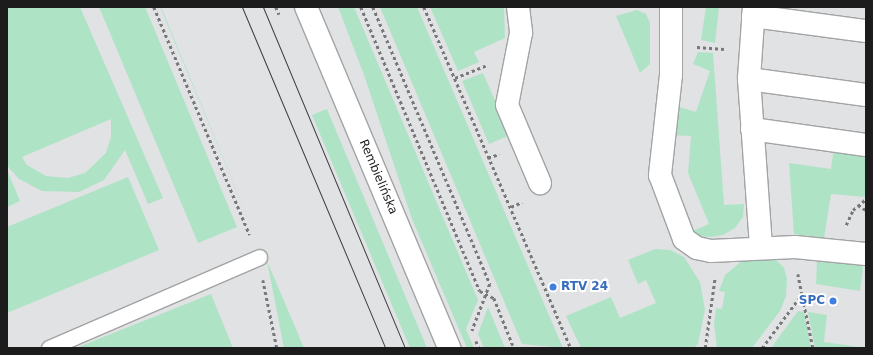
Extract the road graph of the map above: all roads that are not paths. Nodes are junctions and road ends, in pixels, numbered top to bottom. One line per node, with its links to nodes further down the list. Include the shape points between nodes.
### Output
1 (306, 7): 15 (street, Rembielińska)
2 (518, 7): 10 (street, via 521,33 507,105)
3 (671, 7): 11 (street, via 671,76 663,134 662,184 684,239 697,248 718,251)
4 (754, 11): 5 (street); 6 (street)
5 (866, 31)
6 (749, 79): 7 (street); 8 (street)
7 (866, 96)
8 (752, 129): 9 (street); 11 (street)
9 (866, 145)
10 (540, 183)
11 (761, 248): 12 (street, via 793,247)
12 (866, 254)
13 (259, 257): 14 (lane)
14 (49, 348)
15 (449, 348)

